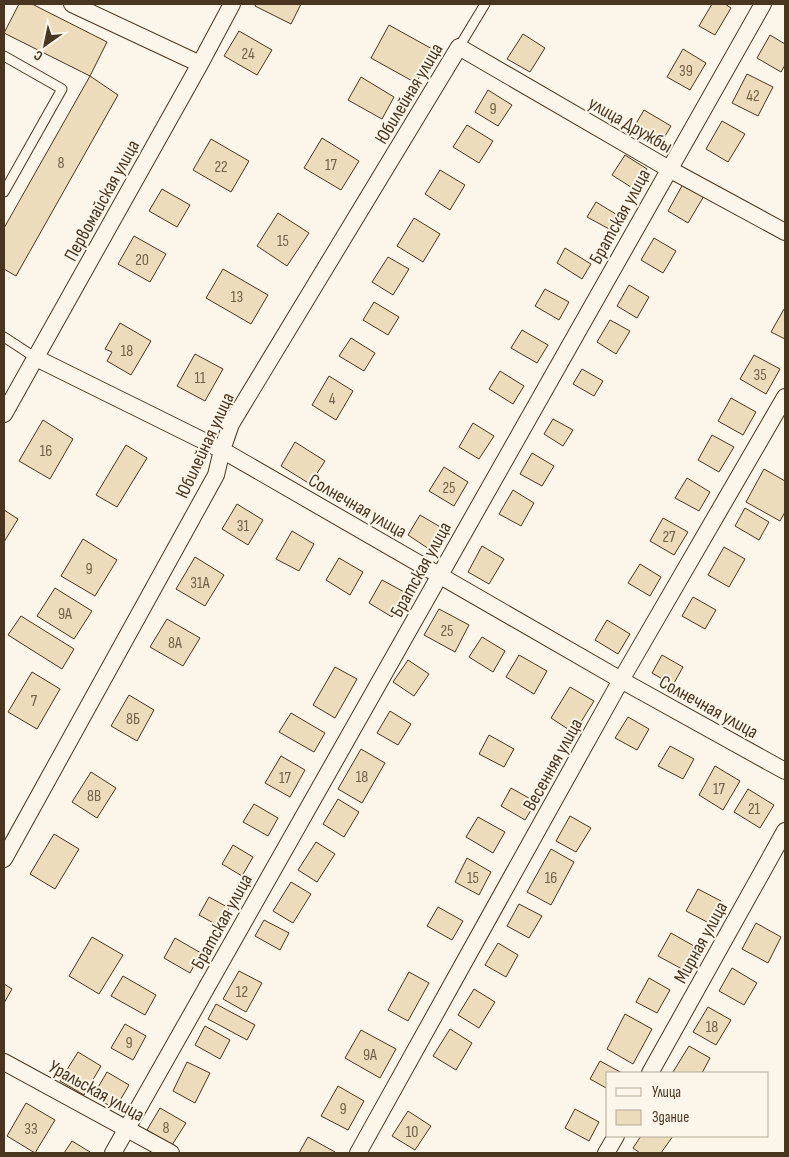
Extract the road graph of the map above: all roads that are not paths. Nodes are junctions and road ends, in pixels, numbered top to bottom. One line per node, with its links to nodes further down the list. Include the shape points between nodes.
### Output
1 (72, 4): 7 (street)
2 (232, 4): 7 (street, Первомайская улица)
3 (485, 4): 5 (lane, Юбилейная улица)
4 (763, 4): 8 (street, Братская улица)
5 (460, 47): 8 (street, улица Дружбы); 15 (street, Юбилейная улица, via 231,424)
6 (4, 56): 9 (lane, via 62,89)
7 (200, 64): 12 (street, Первомайская улица)
8 (669, 169): 10 (street, улица Дружбы); 16 (street, Братская улица)
9 (4, 192)
10 (785, 232)
11 (4, 337): 12 (lane)
12 (36, 358): 14 (street, Первомайская улица); 15 (street, Солнечная улица)
13 (785, 397): 17 (street, Весенняя улица)
14 (4, 414)
15 (222, 450): 16 (street, Солнечная улица); 20 (street, Юбилейная улица, via 216,475)
16 (440, 575): 17 (street, Солнечная улица); 23 (street, Братская улица)
17 (621, 680): 18 (street, Солнечная улица); 27 (street, Весенняя улица)
18 (785, 771)
19 (785, 831): 22 (street, Мирная улица)
20 (4, 859)
21 (4, 1062): 23 (street, Уральская улица)
22 (651, 1072)
23 (127, 1129): 25 (street, Братская улица); 26 (street, Уральская улица)
24 (615, 1137): 28 (street)
25 (113, 1153)
26 (171, 1153)
27 (358, 1153)
28 (606, 1153)

